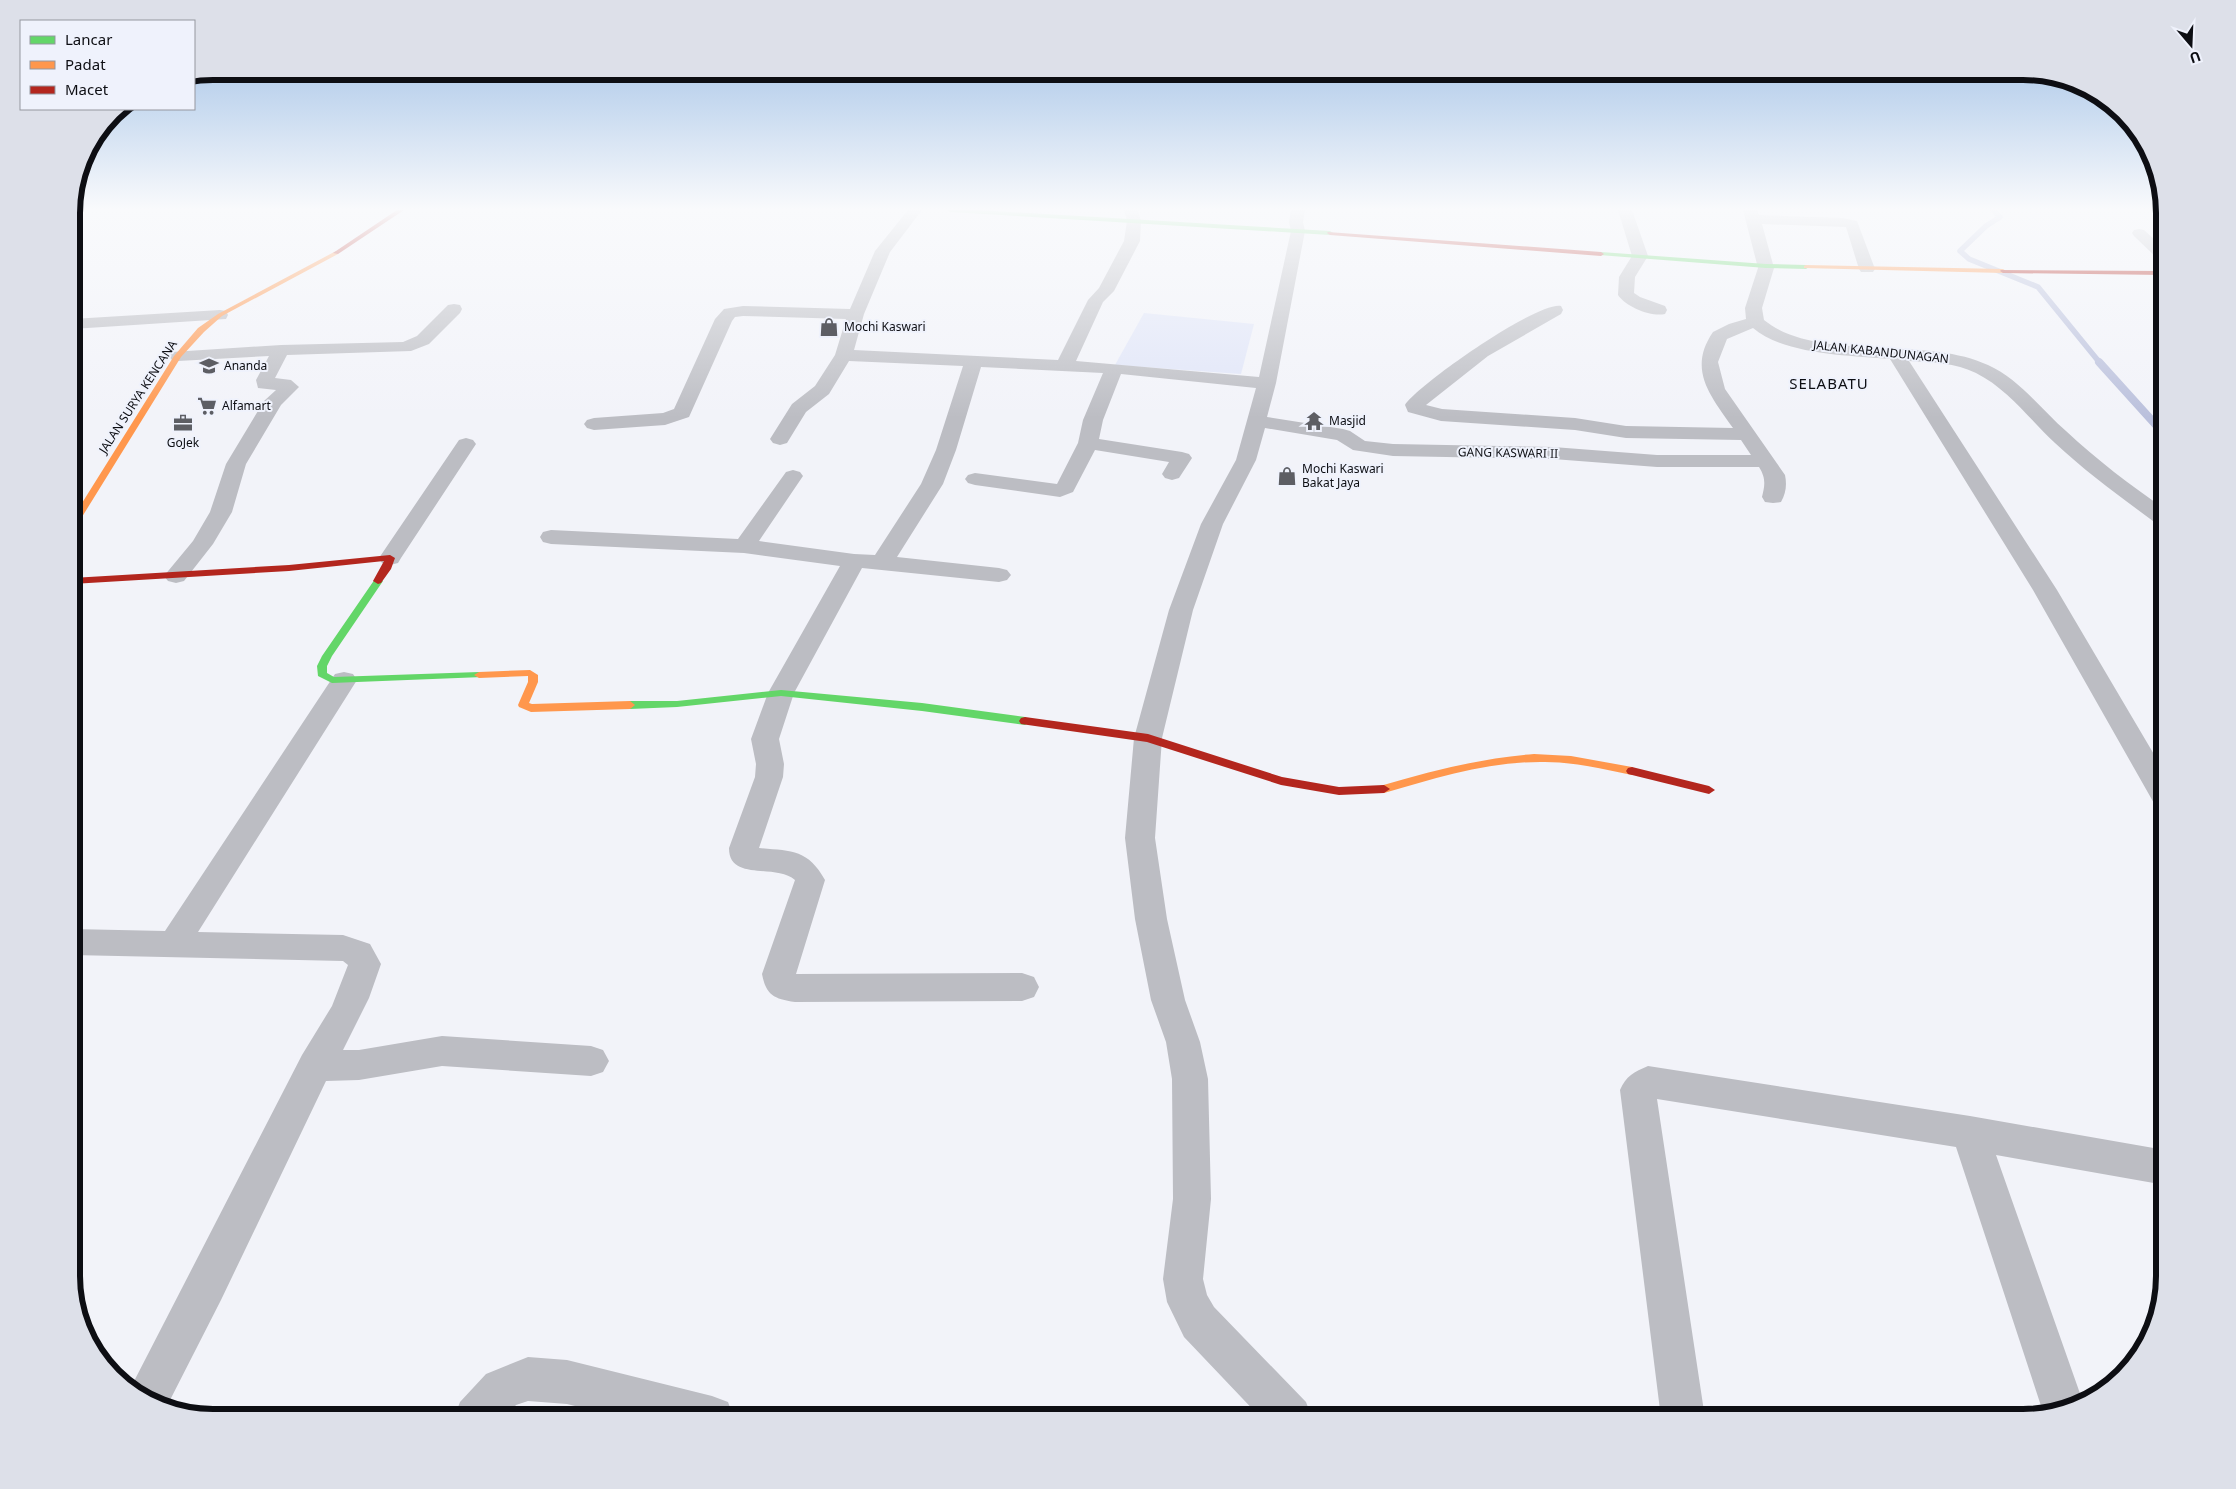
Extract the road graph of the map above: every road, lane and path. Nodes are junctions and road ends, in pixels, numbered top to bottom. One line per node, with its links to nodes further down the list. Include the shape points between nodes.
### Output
1 (286, 279): 10 (main road, JALAN SURYA KENCANA)
2 (871, 279): 11 (street)
3 (1112, 279): 19 (street, via 1096,300)
4 (1288, 279): 21 (street)
5 (1627, 279): 9 (street, via 1626,295)
6 (1762, 279): 12 (street, via 1752,311)
7 (454, 310): 14 (street, via 423,340 405,347)
8 (1555, 310): 24 (street, via 1508,334 1464,363 1414,405 1415,408 1441,415 1575,424 1626,432)
9 (1660, 310)
10 (220, 314): 13 (street); 17 (main road, JALAN SURYA KENCANA)
11 (856, 314): 16 (street); 23 (street, via 730,313 724,319 682,413 665,419)
12 (1756, 322): 15 (street, JALAN KABANDUNAGAN, via 1773,333 1807,344 1830,349); 24 (street, via 1719,336 1709,362 1716,389)
13 (80, 323)
14 (281, 350): 17 (street); 41 (street, via 265,380 266,384 290,387 274,402 254,432 236,464 222,512)
15 (1895, 353): 34 (street, JALAN KABANDUNAGAN, via 1944,358 1986,370 2000,379 2058,436); 46 (street, via 2045,590)
16 (844, 355): 18 (street); 25 (street, via 822,390 799,408)
17 (178, 356): 33 (main road, JALAN SURYA KENCANA)
18 (973, 362): 19 (street); 39 (street, via 932,484)
19 (1064, 367): 20 (street)
20 (1114, 368): 21 (street); 26 (street, via 1093,420)
21 (1267, 383): 22 (street)
22 (1257, 421): 29 (street, GANG KASWARI II, via 1344,435 1360,446 1393,450 1553,453 1656,461); 45 (street, via 1246,460 1212,524 1181,610)
23 (594, 424)
24 (1745, 434): 29 (street)
25 (780, 439)
26 (1088, 443): 28 (street); 31 (street, via 1071,481 1060,491)
27 (466, 444): 37 (street)
28 (1182, 458)
29 (1764, 461): 32 (street, via 1775,475)
30 (794, 476): 36 (street)
31 (975, 479)
32 (1774, 497)
33 (80, 512)
34 (2156, 512)
35 (551, 537): 36 (street)
36 (744, 546): 38 (street)
37 (390, 558): 41 (main road); 43 (main road, via 322,666 322,674 332,680)
38 (854, 561): 39 (street); 44 (street)
39 (882, 562): 40 (street)
40 (999, 575)
41 (176, 576): 42 (main road)
42 (80, 581)
43 (344, 680): 44 (main road, via 530,673 533,682 523,705 531,708 677,704); 49 (street)
44 (781, 693): 45 (main road, via 922,706); 50 (street, via 765,739 769,776 743,852 747,858 793,863 807,872 810,880 779,974 781,984 795,988)
45 (1148, 738): 47 (main road, via 1281,781 1339,791 1383,789 1430,775 1506,760 1536,758 1602,764); 59 (street, via 1140,838 1151,919 1168,1000 1183,1042 1190,1080 1192,1199 1183,1279 1188,1302 1199,1322)
46 (2156, 782)
47 (1709, 790)
48 (80, 942): 49 (street)
49 (174, 945): 52 (street, via 344,948 358,952 365,964 360,981)
50 (1022, 987)
51 (591, 1061): 52 (street, via 442,1051 359,1065)
52 (315, 1066): 55 (street, via 188,1325)
53 (1970, 1133): 54 (street); 56 (street); 60 (street, via 1666,1083 1648,1082 1638,1090)
54 (2156, 1166)
55 (151, 1393)
56 (2062, 1403)
57 (484, 1409): 58 (street, via 501,1389 528,1378 566,1382)
58 (676, 1409)
59 (1282, 1409)
60 (1682, 1409)

